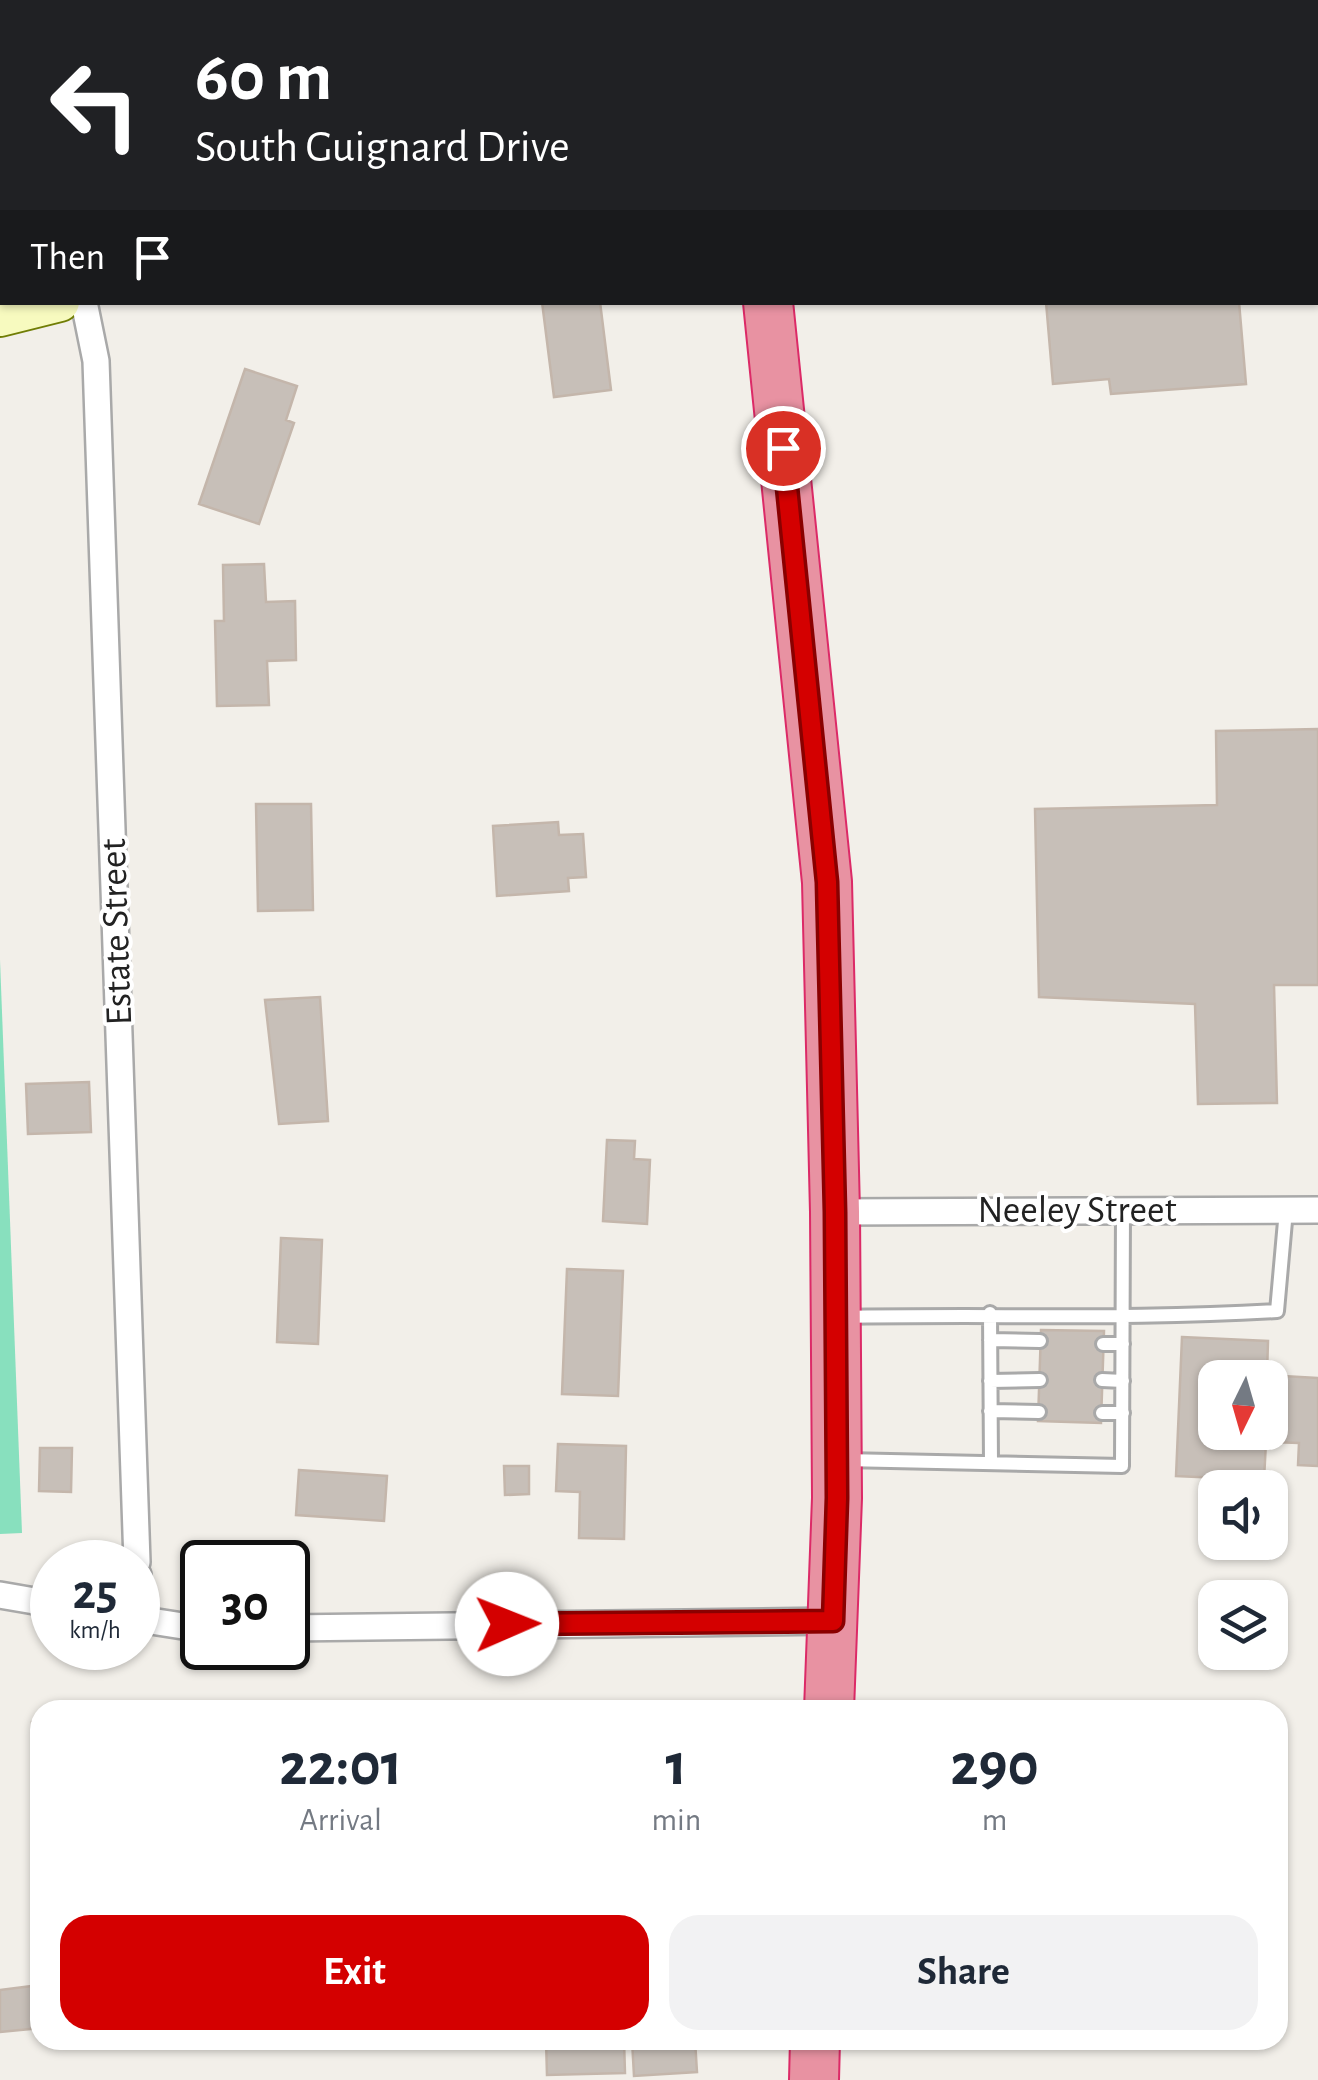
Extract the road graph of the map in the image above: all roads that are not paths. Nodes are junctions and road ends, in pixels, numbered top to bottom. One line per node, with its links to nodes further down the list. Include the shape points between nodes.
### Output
1 (48, 305): 4 (street)
2 (85, 305): 26 (street, Estate Street, via 96,361)
3 (768, 305): 8 (highway, via 827,882)
4 (0, 317)
5 (1123, 1210): 6 (street, Neeley Street); 8 (street, Neeley Street); 10 (lane)
6 (1286, 1210): 7 (street, Neeley Street); 10 (lane, via 1277,1311)
7 (1318, 1210)
8 (835, 1212): 11 (highway)
9 (990, 1314): 10 (lane); 11 (lane); 12 (lane)
10 (1124, 1314): 15 (lane)
11 (836, 1317): 24 (highway)
12 (990, 1340): 13 (lane); 19 (lane)
13 (1040, 1342)
14 (1103, 1344): 15 (lane)
15 (1123, 1344): 18 (lane)
16 (1040, 1380): 19 (lane)
17 (1102, 1380): 18 (lane)
18 (1123, 1380): 23 (lane)
19 (990, 1381): 20 (lane)
20 (990, 1411): 21 (lane); 25 (lane)
21 (1039, 1412)
22 (1102, 1413): 23 (lane)
23 (1122, 1413): 25 (lane, via 1122,1466)
24 (837, 1460): 25 (lane); 29 (highway)
25 (991, 1463)
26 (136, 1540)
27 (0, 1595): 28 (street)
28 (30, 1600)
29 (833, 1621): 30 (street); 31 (highway)
30 (310, 1628)
31 (829, 1700)
32 (815, 2050): 33 (highway)
33 (814, 2080)

